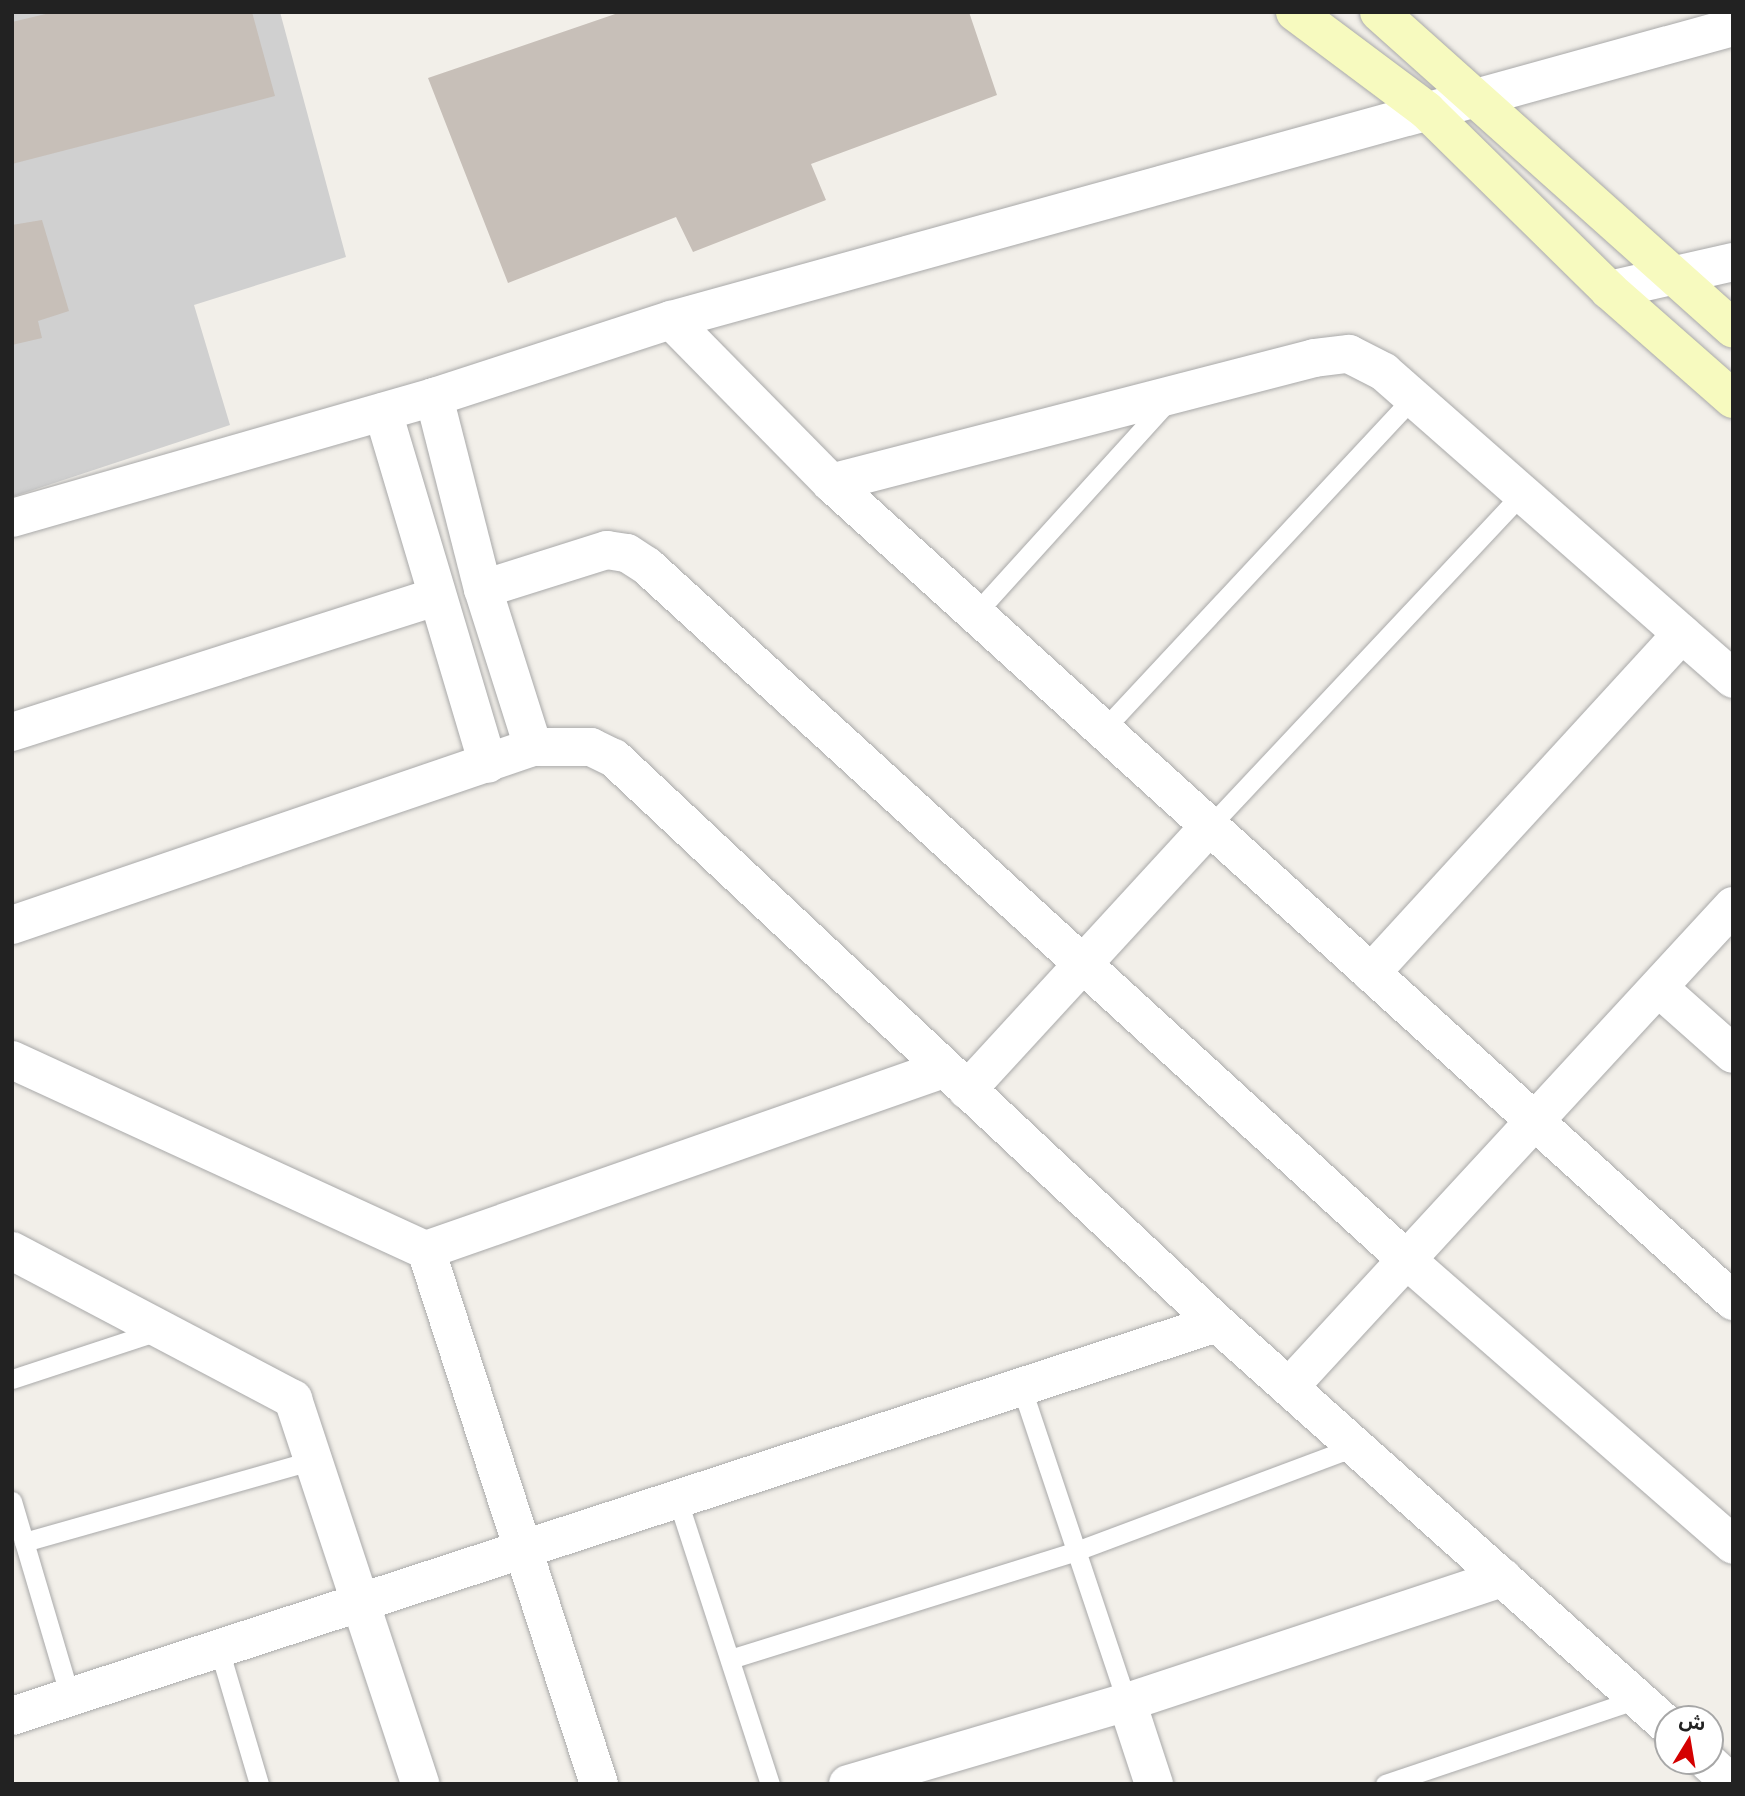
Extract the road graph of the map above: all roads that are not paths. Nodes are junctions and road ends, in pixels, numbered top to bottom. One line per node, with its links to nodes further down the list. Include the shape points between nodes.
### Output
1 (1296, 12): 5 (street)
2 (1378, 12): 4 (street)
3 (1733, 27): 4 (street)
4 (1473, 95): 5 (street); 7 (street)
5 (1426, 110): 8 (street); 9 (street)
6 (1733, 262): 7 (street)
7 (1676, 276): 8 (street); 10 (street)
8 (1609, 290): 14 (street)
9 (671, 320): 12 (street); 16 (street)
10 (1733, 328)
11 (1175, 394): 13 (street, via 1314,358 1349,354 1384,372); 16 (street); 21 (lane)
12 (434, 397): 15 (street); 19 (street)
13 (1413, 398): 17 (street); 24 (lane)
14 (1733, 399)
15 (383, 412): 18 (street); 20 (street)
16 (831, 483): 21 (street)
17 (1522, 494): 22 (street); 28 (lane)
18 (12, 518)
19 (483, 589): 26 (street); 31 (street, via 586,554 628,553)
20 (434, 597): 25 (street); 27 (street)
21 (975, 614): 24 (street)
22 (1682, 634): 23 (street); 32 (street)
23 (1733, 679)
24 (1103, 730): 28 (street)
25 (12, 732)
26 (533, 747): 27 (street); 36 (street, via 570,743 614,758)
27 (488, 764): 30 (street)
28 (1209, 827): 31 (street); 32 (street)
29 (1733, 906): 33 (street)
30 (12, 925)
31 (1083, 959): 36 (street); 40 (street)
32 (1371, 973): 37 (street)
33 (1661, 990): 34 (street); 37 (street)
34 (1733, 1054)
35 (12, 1060): 38 (street)
36 (955, 1080): 38 (street); 42 (street)
37 (1537, 1124): 40 (street); 41 (street)
38 (426, 1250): 53 (street)
39 (12, 1251): 43 (street)
40 (1409, 1262): 46 (street); 52 (street)
41 (1733, 1301)
42 (1217, 1324): 45 (street); 46 (street)
43 (165, 1329): 44 (lane); 48 (street, via 293,1398)
44 (12, 1379)
45 (1021, 1386): 49 (street); 54 (lane)
46 (1290, 1386): 47 (street)
47 (1357, 1446): 54 (lane); 55 (street)
48 (317, 1459): 51 (lane); 56 (street)
49 (677, 1498): 53 (street); 58 (lane)
50 (12, 1501): 51 (lane)
51 (24, 1542): 59 (lane)
52 (1733, 1545)
53 (522, 1547): 56 (street); 66 (street)
54 (1076, 1551): 58 (lane); 61 (lane)
55 (1503, 1578): 60 (street); 61 (street)
56 (364, 1602): 57 (street); 65 (street)
57 (219, 1649): 59 (street); 64 (lane)
58 (730, 1659): 67 (lane)
59 (70, 1697): 63 (street)
60 (1638, 1699): 62 (street); 70 (lane)
61 (1127, 1702): 68 (street); 69 (street)
62 (1654, 1713)
63 (12, 1716)
64 (259, 1784)
65 (420, 1784)
66 (599, 1784)
67 (770, 1784)
68 (848, 1784)
69 (1154, 1784)
70 (1384, 1784)

